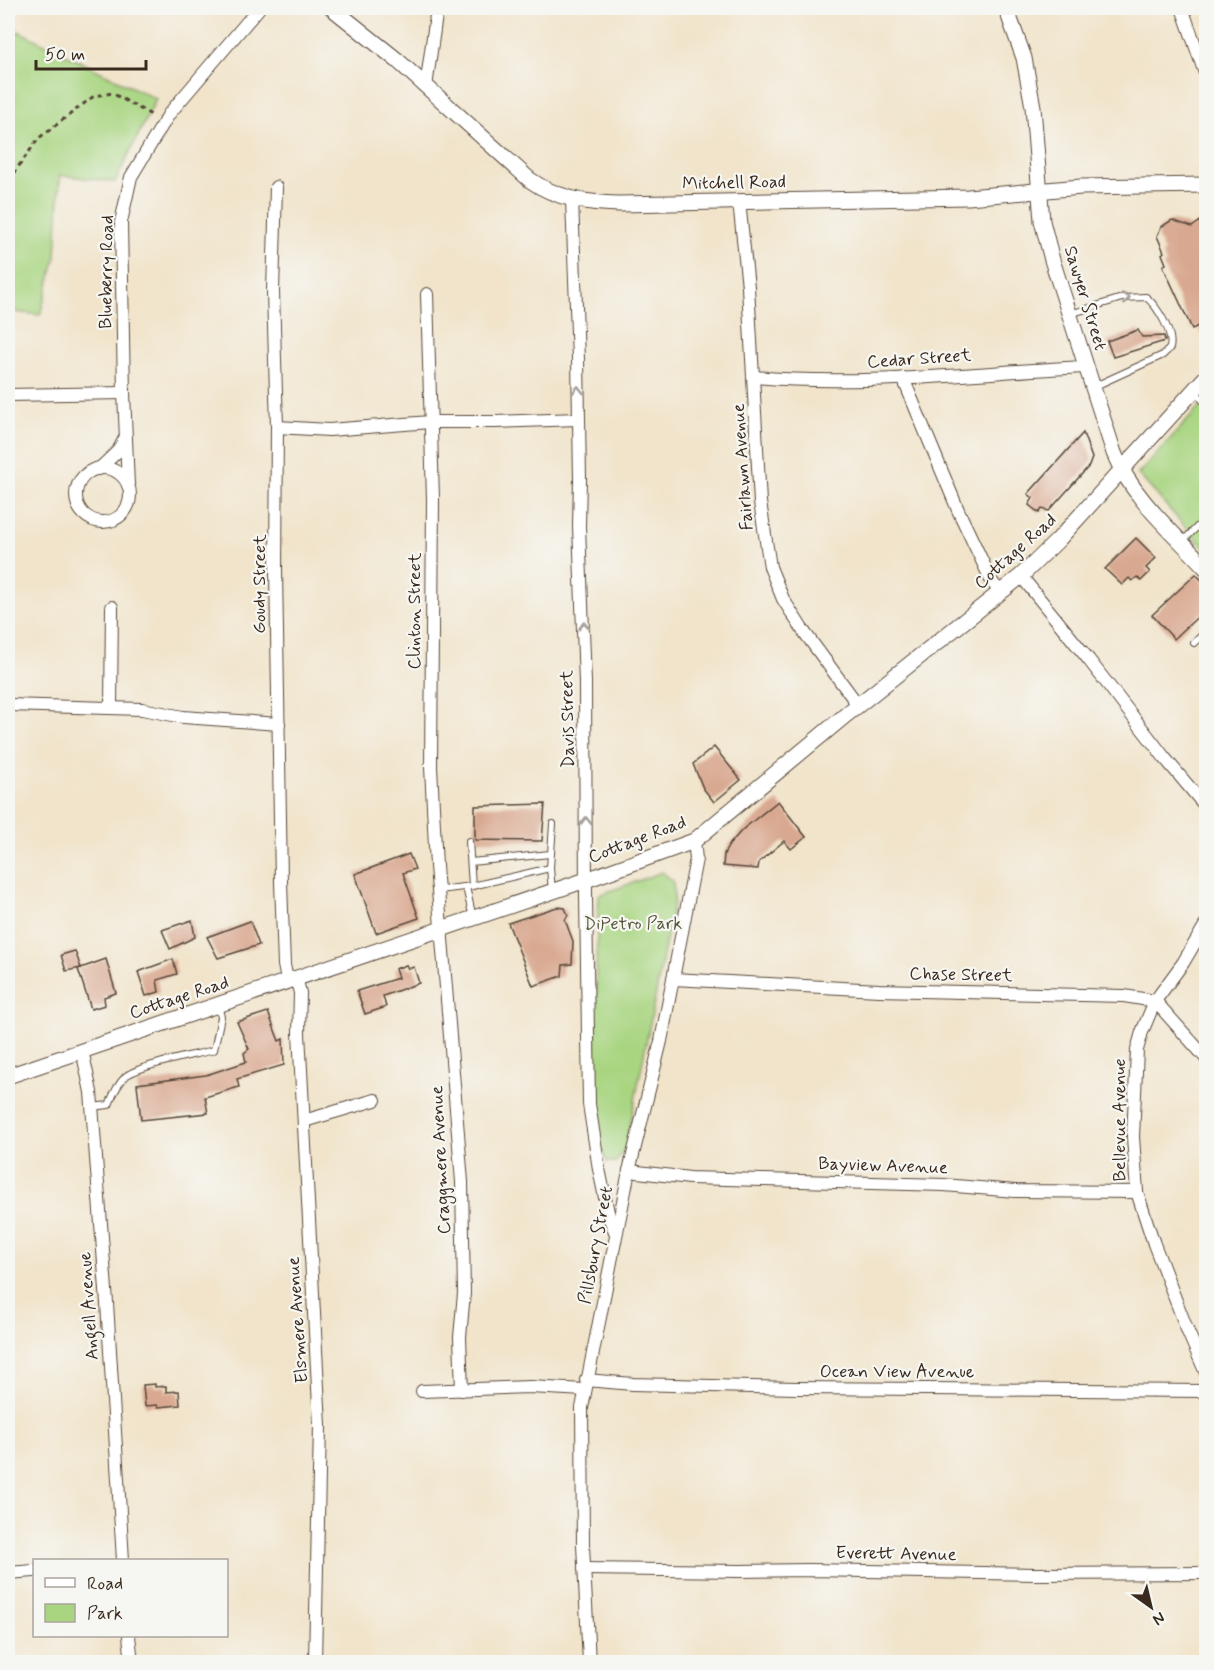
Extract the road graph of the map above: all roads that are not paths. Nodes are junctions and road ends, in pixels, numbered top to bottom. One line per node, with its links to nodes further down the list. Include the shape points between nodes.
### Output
1 (259, 8): 21 (street, Blueberry Road, via 169,114 131,177 121,222)
2 (332, 8): 7 (street, Mitchell Road)
3 (437, 8): 7 (street)
4 (1006, 8): 10 (street, Sawyer Street, via 1024,58 1033,107)
5 (1182, 8): 6 (street)
6 (1206, 76)
7 (426, 87): 11 (street, Mitchell Road, via 530,180)
8 (1206, 185): 10 (street, Mitchell Road, via 1081,186)
9 (276, 187): 26 (street, Goudy Street, via 273,291)
10 (1039, 191): 12 (street, Mitchell Road, via 968,197); 14 (street, Sawyer Street, via 1042,221)
11 (572, 200): 12 (street, Mitchell Road, via 620,204); 24 (street, Davis Street, one-way to 11)
12 (739, 201): 16 (street, Fairlawn Avenue)
13 (427, 294): 25 (street, Clinton Street)
14 (1069, 314): 15 (street, Sawyer Street); 19 (lane, one-way to 19, via 1122,298 1146,297 1160,314 1170,339 1163,355)
15 (1086, 367): 18 (street, Cedar Street); 19 (street, Sawyer Street)
16 (755, 377): 18 (street, Cedar Street, via 796,381); 40 (street, Fairlawn Avenue, via 760,502 770,567 783,599 802,629)
17 (1206, 377): 20 (street, Cottage Road)
18 (903, 378): 35 (street, via 963,520)
19 (1093, 388): 29 (street, Sawyer Street)
20 (1195, 390): 23 (lane); 29 (street, Cottage Road)
21 (124, 393): 22 (street); 27 (street, Blueberry Road)
22 (8, 394)
23 (1206, 404)
24 (578, 419): 25 (street); 50 (street, Davis Street, one-way to 24)
25 (430, 422): 26 (street, via 329,430); 52 (street, Clinton Street, via 431,767)
26 (277, 427): 42 (street, Goudy Street)
27 (126, 437): 28 (street, Blueberry Road, via 118,452); 30 (street, Blueberry Road)
28 (99, 469): 30 (street, via 117,472); 30 (street, Blueberry Road, via 90,472 78,486 77,504 88,518 104,522 120,516 129,502)
29 (1122, 470): 32 (street, Sawyer Street); 34 (street, Cottage Road)
30 (128, 485)
31 (1206, 518): 32 (lane)
32 (1182, 542): 33 (street, Sawyer Street)
33 (1206, 568)
34 (1021, 576): 35 (street, Cottage Road); 43 (street)
35 (1001, 593): 40 (street, Cottage Road)
36 (112, 607): 41 (street)
37 (1206, 631): 38 (lane)
38 (1194, 643)
39 (8, 705): 41 (street)
40 (858, 705): 46 (street, Cottage Road)
41 (111, 707): 42 (street)
42 (279, 724): 57 (street, Goudy Street, via 284,965)
43 (1206, 807)
44 (553, 824): 47 (lane)
45 (469, 841): 48 (lane)
46 (694, 841): 50 (street, Cottage Road); 58 (street, Pillsbury Street, via 696,859)
47 (550, 854): 48 (lane); 49 (lane)
48 (471, 862): 51 (lane)
49 (550, 867): 51 (lane); 53 (lane)
50 (586, 880): 53 (street, Cottage Road); 69 (street, Davis Street, via 589,1104 599,1169)
51 (469, 887): 52 (lane); 54 (lane)
52 (439, 890): 56 (street, Clinton Street)
53 (552, 891): 54 (street, Cottage Road)
54 (473, 918): 56 (street, Cottage Road)
55 (1206, 924): 59 (street)
56 (442, 928): 57 (street, Cottage Road); 72 (street, Craggmere Avenue, via 462,1182)
57 (291, 979): 60 (street, Cottage Road); 66 (street, Elsmere Avenue, via 300,993 298,1033)
58 (673, 979): 59 (street, Chase Street, via 879,990 1124,996); 67 (street, Pillsbury Street)
59 (1155, 1001): 62 (street); 68 (street, Bellevue Avenue, via 1137,1050 1133,1137)
60 (218, 1004): 61 (street, Cottage Road); 65 (lane, via 221,1017 214,1050 138,1068 124,1077 109,1106)
61 (82, 1050): 63 (street, Cottage Road); 65 (street, Angell Avenue)
62 (1206, 1058)
63 (8, 1076)
64 (375, 1100): 66 (street)
65 (92, 1107): 75 (street, Angell Avenue)
66 (304, 1121): 82 (street, Elsmere Avenue, via 320,1425)
67 (629, 1171): 68 (street, Bayview Avenue, via 690,1178); 69 (street, Pillsbury Street)
68 (1137, 1192): 70 (street, Bellevue Avenue)
69 (616, 1234): 71 (street, Pillsbury Street)
70 (1206, 1373)
71 (586, 1385): 72 (street, Ocean View Avenue); 74 (street, Ocean View Avenue); 76 (street, Pillsbury Street, via 582,1408)
72 (462, 1390): 73 (street, Ocean View Avenue)
73 (422, 1391)
74 (1206, 1391)
75 (123, 1559)
76 (584, 1569): 79 (street, Everett Avenue); 83 (street, Pillsbury Street)
77 (33, 1571): 78 (street)
78 (8, 1573)
79 (1206, 1573)
80 (129, 1637): 81 (street)
81 (132, 1662)
82 (315, 1662)
83 (589, 1662)

